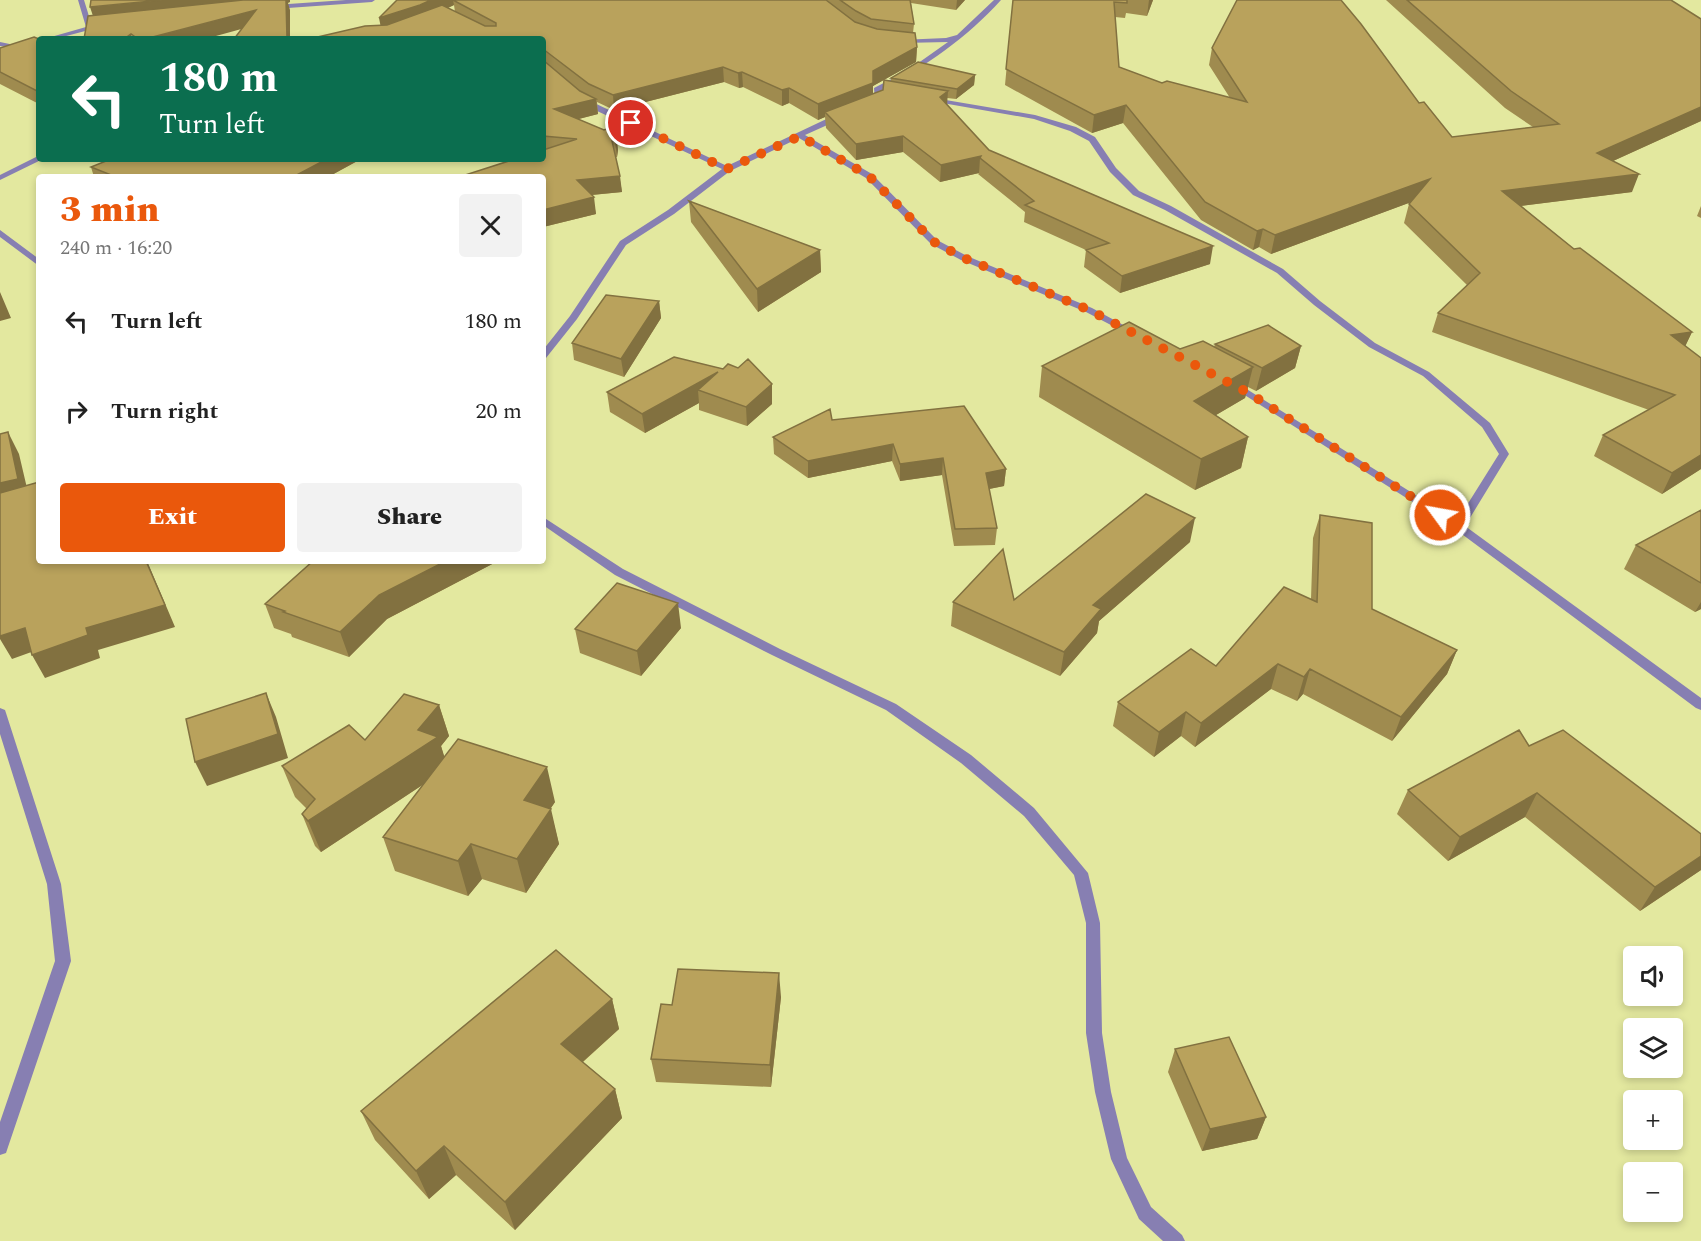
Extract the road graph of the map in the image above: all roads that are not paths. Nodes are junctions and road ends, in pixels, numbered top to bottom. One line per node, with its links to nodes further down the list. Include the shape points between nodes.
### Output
1 (81, 0): 6 (street)
2 (372, 0): 4 (street)
3 (998, 0): 7 (street)
4 (269, 8)
5 (114, 23): 6 (street)
6 (88, 27): 8 (street)
7 (965, 33): 9 (street, via 947,40); 14 (street)
8 (57, 36)
9 (898, 41)
10 (0, 44): 12 (street)
11 (30, 44): 12 (street)
12 (21, 46): 13 (street)
13 (0, 54)
14 (877, 90): 15 (street); 18 (street, via 879,101)
15 (888, 92)
16 (578, 96): 22 (street)
17 (921, 98): 30 (street, via 1035,117 1092,139 1136,194 1280,271 1372,345 1426,374 1486,424 1504,454)
18 (869, 105)
19 (849, 112): 20 (street)
20 (800, 136): 22 (street); 26 (street, via 869,176 934,242 1089,310)
21 (36, 160): 23 (street)
22 (727, 169): 27 (street, via 623,243)
23 (0, 178)
24 (0, 233): 25 (street)
25 (36, 261)
26 (1141, 338)
27 (546, 352)
28 (1226, 381): 30 (street)
29 (546, 522): 34 (street, via 620,572 891,707 966,759 1029,812 1081,873 1093,923 1094,1033 1119,1159 1145,1213)
30 (1459, 527): 31 (street)
31 (1701, 705)
32 (0, 713): 33 (street, via 54,884 63,961)
33 (0, 1147)
34 (1176, 1241)

